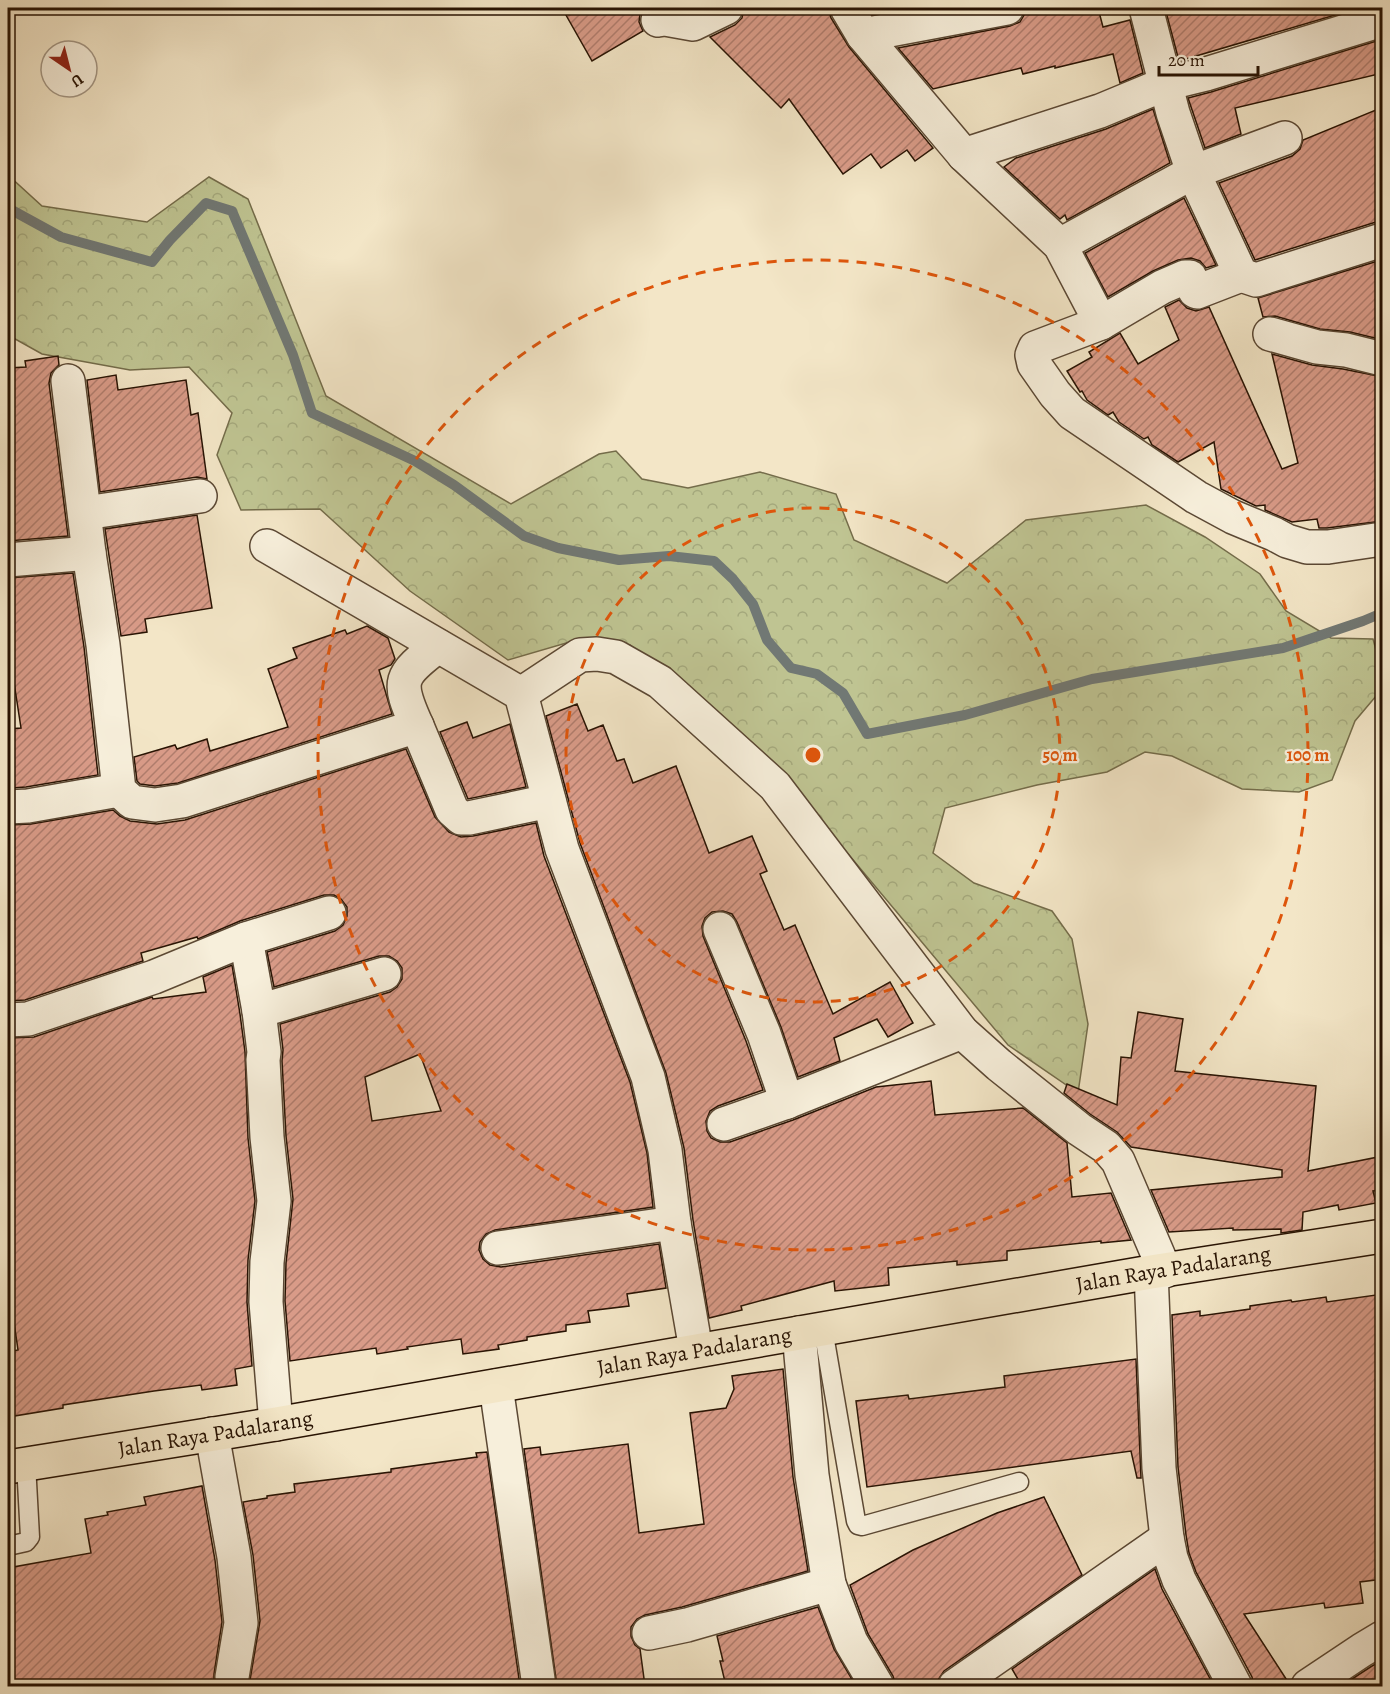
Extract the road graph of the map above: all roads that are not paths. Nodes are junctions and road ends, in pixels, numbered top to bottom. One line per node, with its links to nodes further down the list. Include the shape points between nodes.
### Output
1 (726, 8): 6 (street, via 693,24)
2 (732, 8): 3 (street)
3 (740, 8)
4 (1007, 8): 8 (street)
5 (1146, 8): 9 (street)
6 (658, 20)
7 (1383, 20): 9 (street)
8 (855, 21): 11 (street)
9 (1165, 84): 11 (street, via 1100,111); 12 (street)
10 (1285, 138): 12 (street)
11 (964, 155): 14 (street)
12 (1193, 172): 14 (street); 15 (street)
13 (1383, 240): 15 (street, via 1256,280)
14 (1060, 245): 16 (street)
15 (1241, 275): 16 (street, via 1197,292 1190,278 1185,277)
16 (1101, 323): 22 (street, via 1035,348 1032,355 1034,364 1072,413 1196,497 1287,541 1307,547 1328,547)
17 (1270, 334): 18 (street)
18 (1383, 359)
19 (68, 381): 21 (street)
20 (200, 496): 21 (street)
21 (85, 513): 24 (street)
22 (1383, 539)
23 (267, 546): 26 (street)
24 (89, 552): 25 (street); 29 (street)
25 (8, 560)
26 (438, 646): 27 (street); 28 (street, via 413,666 404,679 405,701)
27 (521, 694): 30 (street); 38 (street, via 580,655 616,657 660,682 775,786)
28 (417, 726): 29 (street, via 182,801 155,805 132,802); 30 (street, via 458,816 469,818)
29 (119, 790): 31 (street)
30 (549, 801): 41 (street, via 562,849 648,1077)
31 (8, 807)
32 (329, 913): 34 (street)
33 (720, 929): 39 (street, via 764,1034)
34 (246, 939): 36 (street); 37 (street, via 144,980 28,1019)
35 (384, 974): 36 (street)
36 (259, 1011): 48 (street, via 274,1201 266,1302)
37 (8, 1020)
38 (962, 1032): 39 (street); 44 (street, via 1061,1115 1106,1147 1118,1161)
39 (787, 1102): 40 (street)
40 (724, 1124)
41 (674, 1223): 43 (street); 46 (street)
42 (1383, 1236): 44 (highway, Jalan Raya Padalarang)
43 (498, 1248)
44 (1158, 1272): 45 (highway, Jalan Raya Padalarang); 52 (street, via 1159,1468)
45 (811, 1331): 46 (highway, Jalan Raya Padalarang); 51 (lane, via 858,1525); 54 (street, via 812,1475)
46 (696, 1350): 47 (highway, Jalan Raya Padalarang)
47 (496, 1386): 48 (highway, Jalan Raya Padalarang); 58 (street)
48 (276, 1424): 49 (highway, Jalan Raya Padalarang)
49 (212, 1434): 50 (highway, Jalan Raya Padalarang); 57 (street, via 234,1557 241,1623)
50 (17, 1466): 53 (lane, via 30,1537 26,1542)
51 (1019, 1482)
52 (1167, 1538): 60 (street); 61 (street, via 1179,1580)
53 (8, 1546)
54 (829, 1584): 55 (street); 59 (street, via 851,1642)
55 (649, 1633)
56 (1383, 1638): 62 (street)
57 (232, 1677)
58 (539, 1686)
59 (877, 1686)
60 (955, 1686)
61 (1235, 1686)
62 (1308, 1686)

